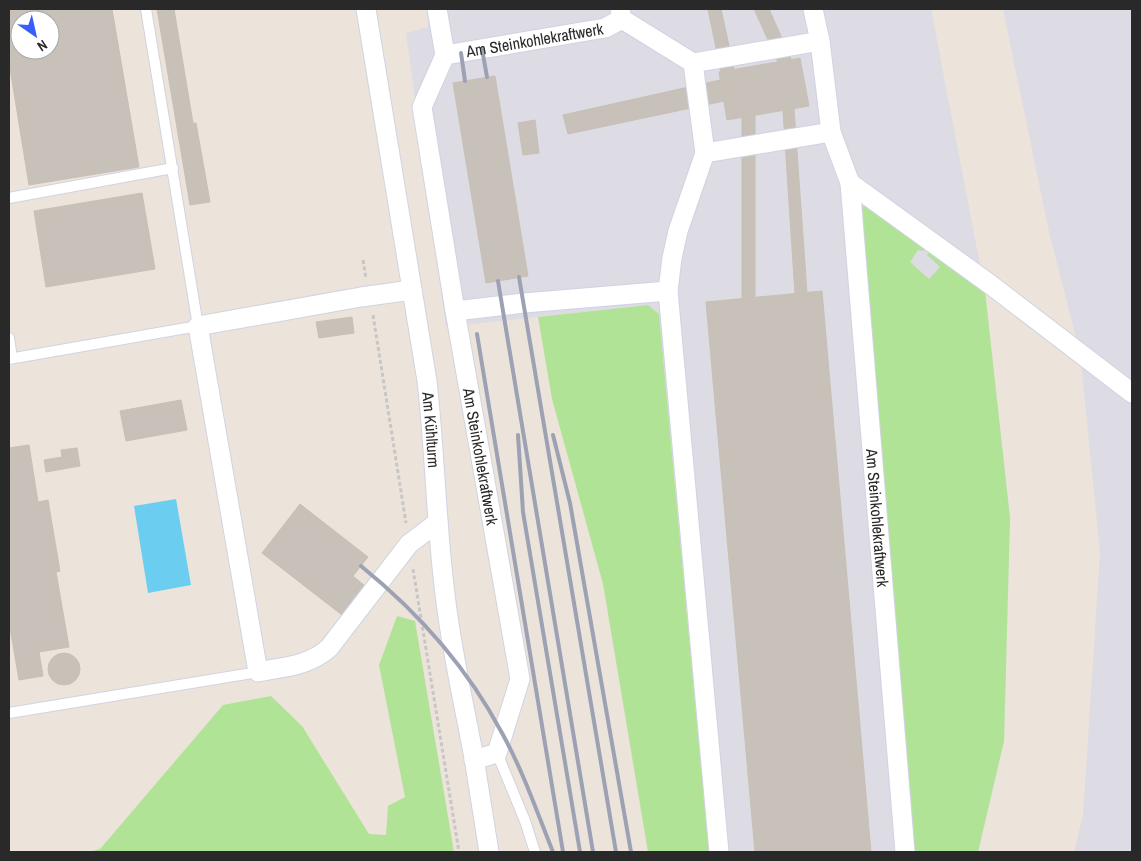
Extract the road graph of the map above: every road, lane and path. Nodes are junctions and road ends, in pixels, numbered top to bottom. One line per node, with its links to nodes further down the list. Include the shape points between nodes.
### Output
1 (146, 9): 11 (lane)
2 (366, 9): 14 (street, Am Kühlturm)
3 (437, 9): 7 (street, Am Steinkohlekraftwerk)
4 (813, 9): 6 (street, Am Steinkohlekraftwerk)
5 (621, 14): 7 (street, Am Steinkohlekraftwerk, via 605,28); 8 (street, Am Steinkohlekraftwerk)
6 (820, 42): 8 (street); 9 (street, Am Steinkohlekraftwerk)
7 (445, 55): 17 (street, Am Steinkohlekraftwerk, via 422,107)
8 (693, 63): 10 (street)
9 (831, 132): 10 (street); 12 (street, Am Steinkohlekraftwerk)
10 (705, 153): 15 (street, via 678,231)
11 (173, 168): 13 (lane); 18 (lane)
12 (850, 183): 21 (street); 32 (street, Am Steinkohlekraftwerk)
13 (9, 198)
14 (412, 290): 16 (street); 22 (street, Am Kühlturm, via 427,381)
15 (668, 291): 17 (street); 31 (street)
16 (370, 296): 18 (street); 23 (path)
17 (455, 311): 26 (street, Am Steinkohlekraftwerk, via 520,679)
18 (198, 326): 20 (lane); 24 (street)
19 (9, 338): 20 (lane)
20 (10, 358)
21 (1132, 393)
22 (438, 522): 23 (street); 27 (street, Am Kühlturm, via 445,595)
23 (410, 544): 24 (street, via 319,658); 28 (path)
24 (258, 672): 25 (lane)
25 (9, 713)
26 (497, 753): 27 (street); 30 (lane)
27 (474, 760): 29 (street, Am Kühlturm)
28 (459, 852)
29 (489, 852)
30 (535, 852)
31 (720, 852)
32 (905, 852)

